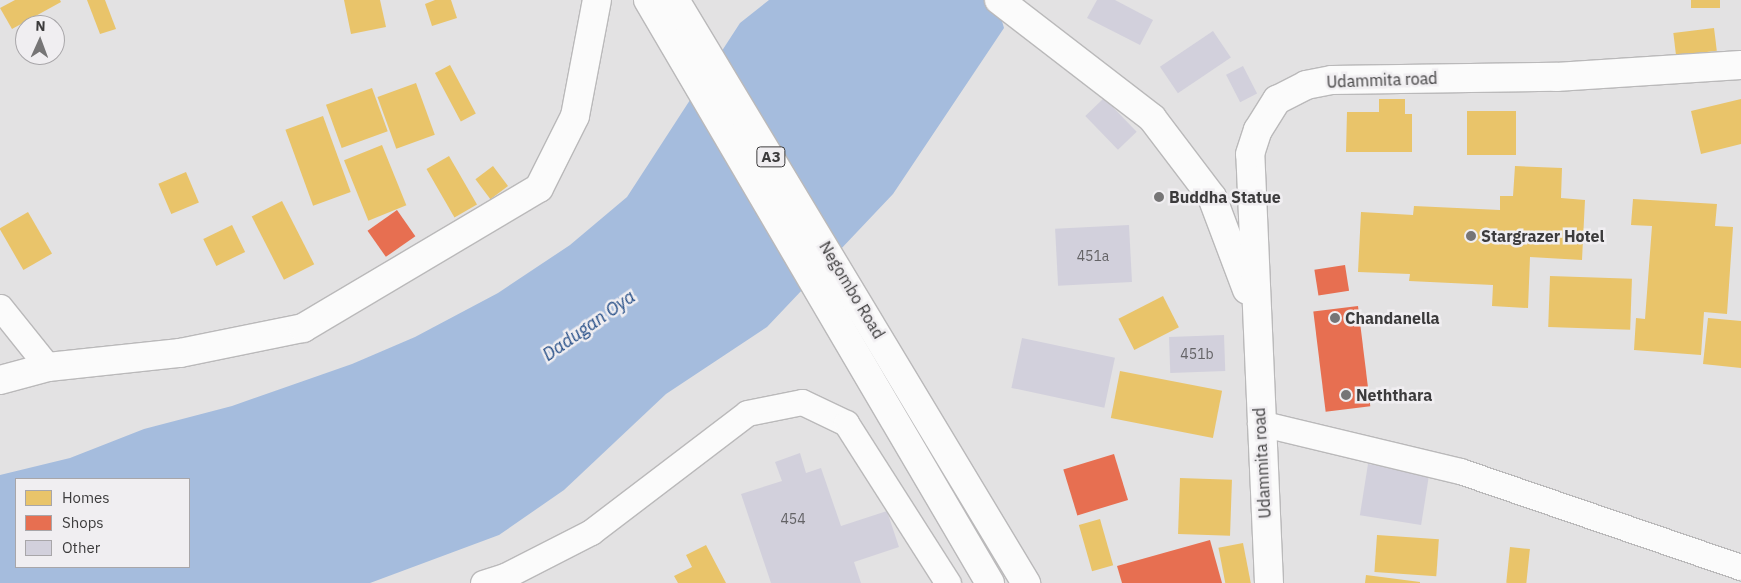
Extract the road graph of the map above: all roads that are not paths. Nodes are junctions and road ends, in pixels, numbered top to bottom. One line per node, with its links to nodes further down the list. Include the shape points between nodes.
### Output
1 (597, 0): 7 (main road, via 575,116 539,188 303,328 180,353)
2 (1000, 1): 6 (main road, via 1152,118 1212,198)
3 (660, 4): 13 (main road, Negombo Road / A3); 14 (main road, Negombo Road / A3, via 867,315)
4 (1741, 65): 6 (main road, Udammita road, via 1556,77 1332,80 1306,85 1276,100 1268,110 1250,154)
5 (0, 306): 7 (street)
6 (1256, 315): 9 (main road, Udammita road)
7 (48, 367): 8 (main road)
8 (0, 380)
9 (1260, 423): 10 (street, via 1460,471); 15 (main road, Udammita road)
10 (1741, 567)
11 (483, 583): 12 (street, via 505,576 591,532 747,413 802,402 846,422)
12 (948, 583)
13 (990, 583)
14 (1026, 583)
15 (1269, 583)

